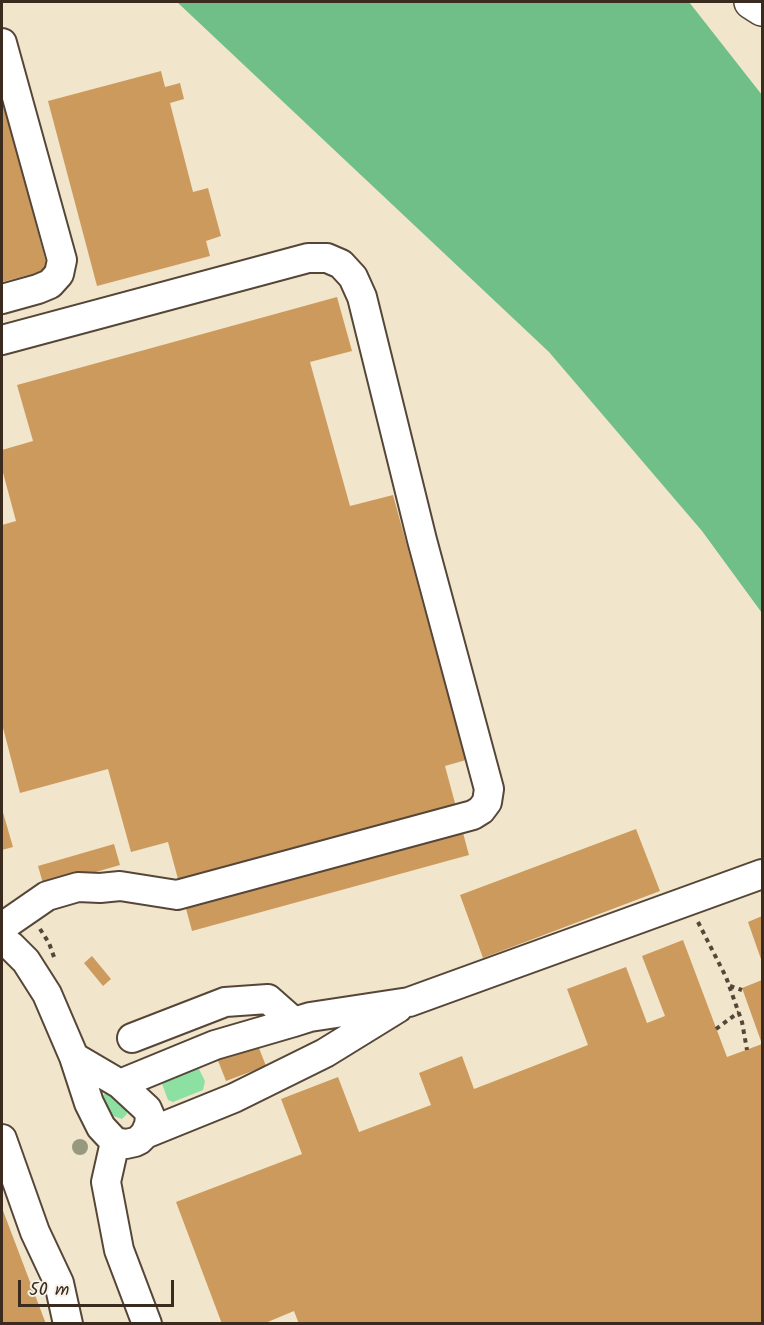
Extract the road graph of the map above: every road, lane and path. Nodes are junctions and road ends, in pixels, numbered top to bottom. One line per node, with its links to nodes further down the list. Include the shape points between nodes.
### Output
1 (751, 2): 2 (highway)
2 (762, 9)
3 (2, 43): 4 (street, via 62,260 50,284)
4 (2, 299)
5 (2, 340): 8 (street, via 308,258 327,258 341,264 353,277 362,297 489,789 487,802 473,815 177,895 120,886 100,888 80,904)
6 (762, 874): 7 (street)
7 (690, 900): 10 (path, via 702,934); 12 (street)
8 (11, 920)
9 (2, 939): 18 (street, via 36,975)
10 (729, 986): 11 (path); 13 (path)
11 (742, 990)
12 (409, 1002): 14 (street); 20 (street, via 325,1053 234,1098)
13 (739, 1012): 15 (path); 17 (path)
14 (294, 1022): 16 (street, via 268,999 225,1002); 19 (street, via 215,1045)
15 (716, 1029)
16 (132, 1038)
17 (747, 1050)
18 (74, 1057): 19 (street); 22 (street, via 95,1118)
19 (120, 1084): 20 (street, via 147,1109 150,1116)
20 (145, 1134): 22 (street, via 135,1142)
21 (2, 1139): 23 (street, via 35,1232 59,1283)
22 (115, 1142): 24 (street, via 106,1182 118,1250)
23 (68, 1323)
24 (147, 1323)

